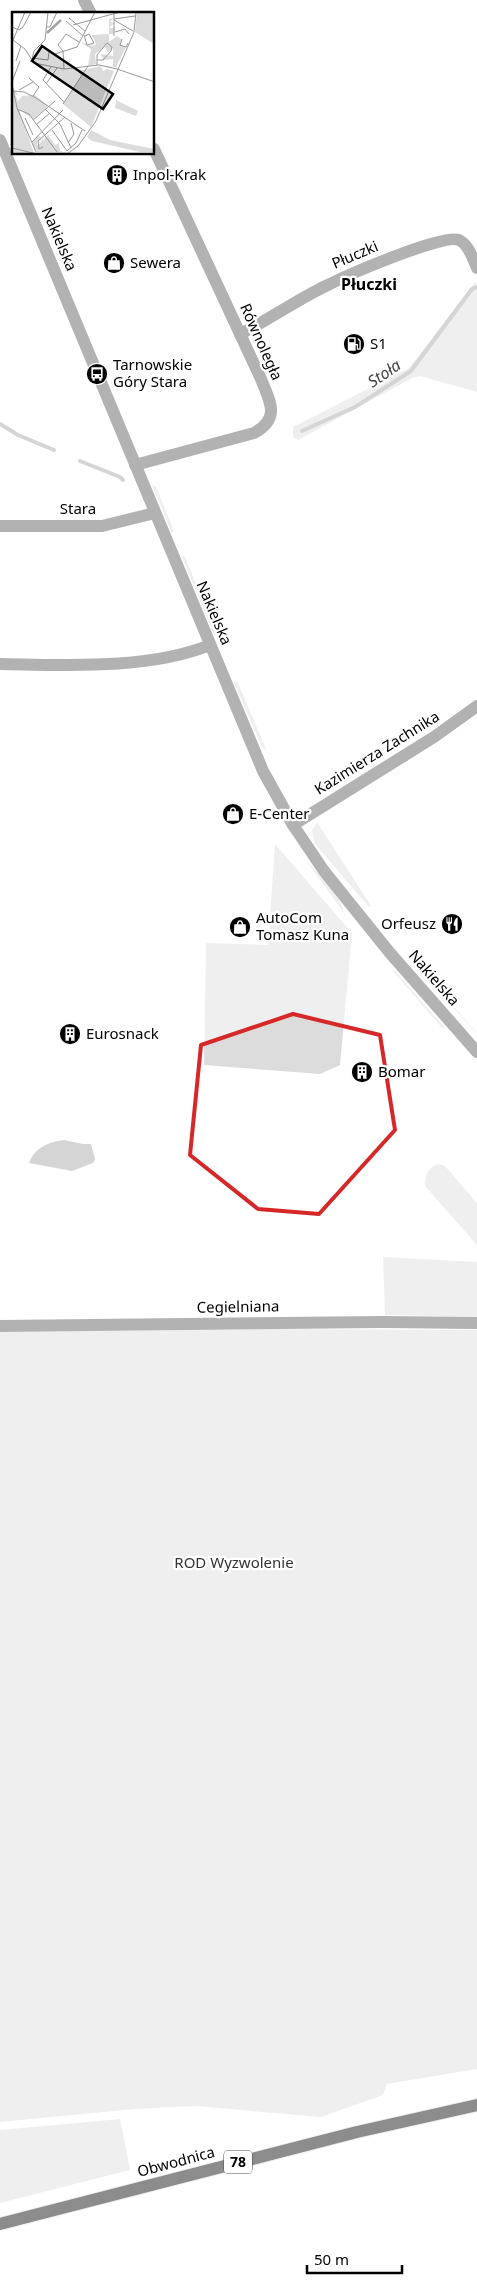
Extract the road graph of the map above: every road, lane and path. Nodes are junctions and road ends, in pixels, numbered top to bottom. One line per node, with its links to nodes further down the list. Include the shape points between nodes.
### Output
1 (84, 0): 2 (street)
2 (90, 12)
3 (0, 140): 7 (street, Nakielska)
4 (155, 151): 6 (street, Równoległa)
5 (477, 268): 6 (street, Płuczki, via 464,244 448,239 328,284)
6 (240, 334): 7 (street, Równoległa, via 270,401 272,414 269,421 254,433)
7 (135, 465): 8 (street, Nakielska)
8 (155, 513): 9 (street, Stara, via 102,526); 10 (street, Nakielska)
9 (0, 526)
10 (210, 645): 11 (street, via 184,654 102,665); 13 (street, Nakielska, via 263,771)
11 (0, 664)
12 (477, 706): 13 (street, Kazimierza Zachnika)
13 (293, 826): 14 (street, Nakielska, via 324,871 390,953)
14 (477, 1052)
15 (477, 1324): 16 (street, Cegielniana)
16 (0, 1326)
17 (477, 2105): 18 (main road, Obwodnica / 78, via 357,2132)
18 (0, 2224)

